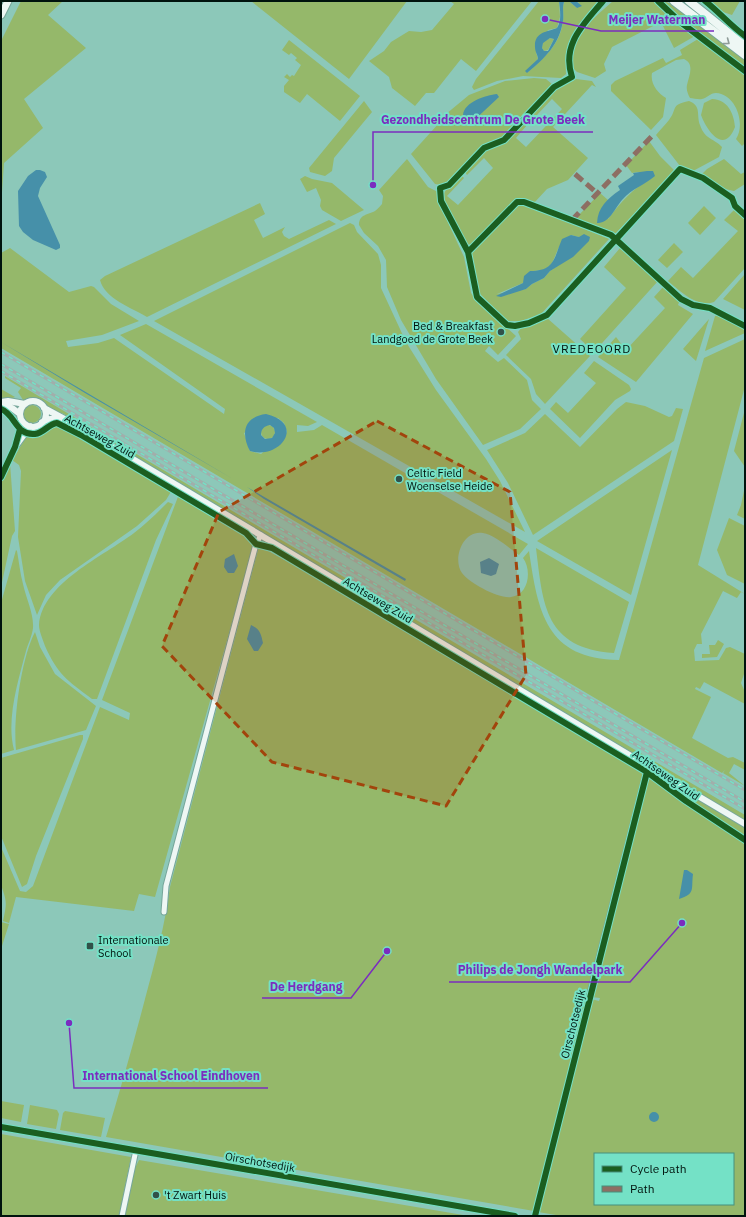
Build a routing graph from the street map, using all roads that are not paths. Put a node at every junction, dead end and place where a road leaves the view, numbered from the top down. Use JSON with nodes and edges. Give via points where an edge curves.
{"nodes":[{"id":1,"x":8,"y":1,"type":"edge"},
{"id":2,"x":603,"y":1,"type":"edge"},
{"id":3,"x":674,"y":1,"type":"edge"},
{"id":4,"x":690,"y":1,"type":"edge"},
{"id":5,"x":1,"y":15,"type":"edge"},
{"id":6,"x":744,"y":44,"type":"edge"},
{"id":7,"x":745,"y":55,"type":"edge"},
{"id":8,"x":572,"y":77,"type":"dead end"},
{"id":9,"x":1,"y":403,"type":"edge"},
{"id":10,"x":25,"y":404,"type":"junction"},
{"id":11,"x":44,"y":408,"type":"junction"},
{"id":12,"x":21,"y":417,"type":"junction"},
{"id":13,"x":67,"y":420,"type":"junction"},
{"id":14,"x":42,"y":422,"type":"junction"},
{"id":15,"x":31,"y":426,"type":"junction"},
{"id":16,"x":15,"y":447,"type":"junction"},
{"id":17,"x":1,"y":477,"type":"edge"},
{"id":18,"x":261,"y":535,"type":"junction"},
{"id":19,"x":648,"y":766,"type":"junction"},
{"id":20,"x":745,"y":824,"type":"edge"},
{"id":21,"x":164,"y":912,"type":"dead end"},
{"id":22,"x":589,"y":997,"type":"dead end"},
{"id":23,"x":1,"y":1127,"type":"edge"},
{"id":24,"x":136,"y":1150,"type":"junction"},
{"id":25,"x":122,"y":1216,"type":"edge"},
{"id":26,"x":515,"y":1216,"type":"edge"}],
"edges":[{"from":1,"to":5,"type":"main road"},
{"from":2,"to":8,"type":"street","via":[[578,32],[569,50]]},
{"from":3,"to":7,"type":"main road","one_way":true},
{"from":4,"to":6,"type":"main road"},
{"from":9,"to":10,"type":"street","via":[[8,401]]},
{"from":9,"to":12,"type":"street","via":[[12,408]]},
{"from":10,"to":11,"type":"street","via":[[35,401]]},
{"from":10,"to":12,"type":"street"},
{"from":11,"to":13,"type":"street","name":"Achtseweg Zuid"},
{"from":11,"to":14,"type":"street"},
{"from":12,"to":15,"type":"street"},
{"from":12,"to":16,"type":"street"},
{"from":13,"to":14,"type":"street","name":"Achtseweg Zuid","via":[[50,419]]},
{"from":13,"to":18,"type":"street","name":"Achtseweg Zuid"},
{"from":14,"to":15,"type":"street"},
{"from":15,"to":16,"type":"street"},
{"from":16,"to":17,"type":"street"},
{"from":18,"to":19,"type":"street","name":"Achtseweg Zuid"},
{"from":18,"to":21,"type":"street","via":[[256,544],[168,879]]},
{"from":19,"to":20,"type":"street","name":"Achtseweg Zuid"},
{"from":19,"to":22,"type":"street","name":"Oirschotsedijk"},
{"from":23,"to":24,"type":"street","name":"Oirschotsedijk"},
{"from":24,"to":25,"type":"street"},
{"from":24,"to":26,"type":"street","name":"Oirschotsedijk"}]}
